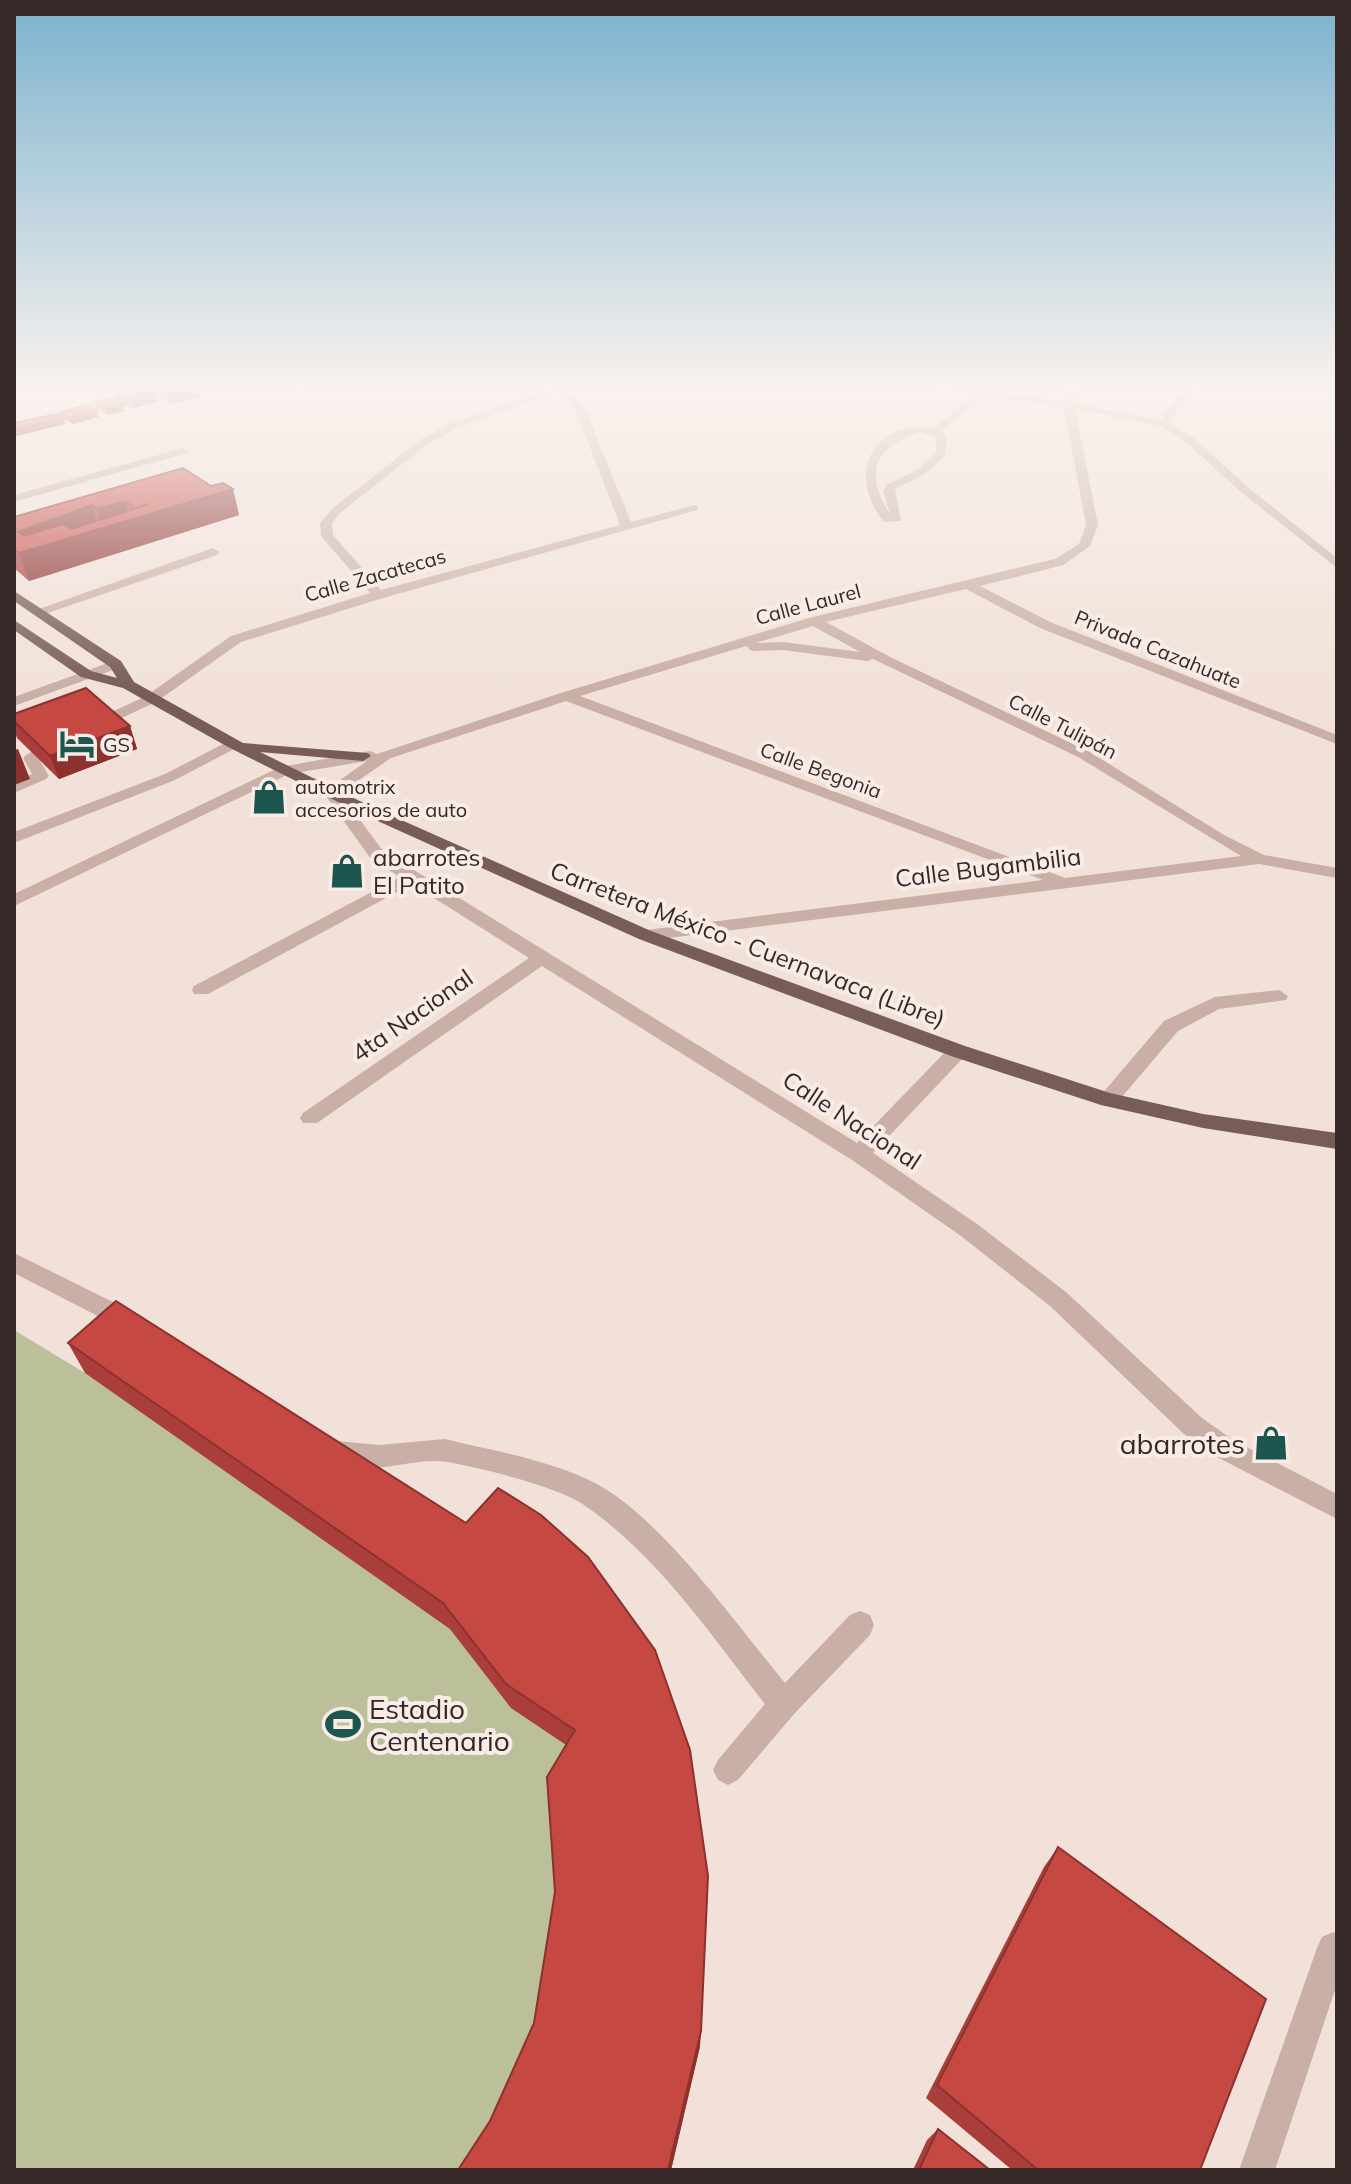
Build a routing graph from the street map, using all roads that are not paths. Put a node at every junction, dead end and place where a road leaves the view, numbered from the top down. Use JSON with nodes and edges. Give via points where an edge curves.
{"nodes":[{"id":1,"x":49,"y":489,"type":"edge"},
{"id":2,"x":364,"y":489,"type":"edge"},
{"id":3,"x":612,"y":489,"type":"edge"},
{"id":4,"x":874,"y":489,"type":"edge"},
{"id":5,"x":891,"y":489,"type":"edge"},
{"id":6,"x":1085,"y":489,"type":"edge"},
{"id":7,"x":1244,"y":489,"type":"edge"},
{"id":8,"x":14,"y":499,"type":"edge"},
{"id":9,"x":694,"y":508,"type":"dead end"},
{"id":10,"x":627,"y":526,"type":"junction"},
{"id":11,"x":1308,"y":539,"type":"junction"},
{"id":12,"x":1337,"y":549,"type":"edge"},
{"id":13,"x":213,"y":552,"type":"dead end"},
{"id":14,"x":1337,"y":564,"type":"edge"},
{"id":15,"x":968,"y":585,"type":"junction"},
{"id":16,"x":14,"y":595,"type":"edge"},
{"id":17,"x":378,"y":595,"type":"junction"},
{"id":18,"x":14,"y":611,"type":"edge"},
{"id":19,"x":37,"y":612,"type":"junction"},
{"id":20,"x":814,"y":621,"type":"junction"},
{"id":21,"x":14,"y":624,"type":"edge"},
{"id":22,"x":724,"y":648,"type":"junction"},
{"id":23,"x":887,"y":661,"type":"junction"},
{"id":24,"x":101,"y":669,"type":"junction"},
{"id":25,"x":128,"y":685,"type":"junction"},
{"id":26,"x":566,"y":696,"type":"junction"},
{"id":27,"x":151,"y":699,"type":"junction"},
{"id":28,"x":14,"y":702,"type":"edge"},
{"id":29,"x":1337,"y":740,"type":"edge"},
{"id":30,"x":233,"y":744,"type":"junction"},
{"id":31,"x":386,"y":755,"type":"junction"},
{"id":32,"x":363,"y":756,"type":"junction"},
{"id":33,"x":285,"y":770,"type":"junction"},
{"id":34,"x":14,"y":788,"type":"edge"},
{"id":35,"x":331,"y":792,"type":"junction"},
{"id":36,"x":14,"y":838,"type":"edge"},
{"id":37,"x":1259,"y":859,"type":"junction"},
{"id":38,"x":1337,"y":873,"type":"edge"},
{"id":39,"x":414,"y":876,"type":"junction"},
{"id":40,"x":1062,"y":881,"type":"junction"},
{"id":41,"x":14,"y":901,"type":"edge"},
{"id":42,"x":645,"y":935,"type":"junction"},
{"id":43,"x":544,"y":956,"type":"junction"},
{"id":44,"x":201,"y":990,"type":"dead end"},
{"id":45,"x":1279,"y":996,"type":"dead end"},
{"id":46,"x":958,"y":1051,"type":"junction"},
{"id":47,"x":1108,"y":1100,"type":"junction"},
{"id":48,"x":310,"y":1118,"type":"dead end"},
{"id":49,"x":1337,"y":1141,"type":"edge"},
{"id":50,"x":859,"y":1154,"type":"junction"},
{"id":51,"x":14,"y":1262,"type":"edge"},
{"id":52,"x":150,"y":1333,"type":"edge"},
{"id":53,"x":318,"y":1438,"type":"edge"},
{"id":54,"x":342,"y":1455,"type":"junction"},
{"id":55,"x":382,"y":1481,"type":"edge"},
{"id":56,"x":1337,"y":1507,"type":"edge"},
{"id":57,"x":860,"y":1625,"type":"dead end"},
{"id":58,"x":784,"y":1704,"type":"junction"},
{"id":59,"x":728,"y":1770,"type":"dead end"},
{"id":60,"x":1333,"y":1948,"type":"dead end"},
{"id":61,"x":1257,"y":2170,"type":"edge"}],
"edges":[{"from":1,"to":8,"type":"street"},
{"from":2,"to":17,"type":"street","via":[[326,523],[327,536]]},
{"from":3,"to":10,"type":"street"},
{"from":4,"to":5,"type":"street","via":[[888,519],[897,518]]},
{"from":6,"to":15,"type":"street","name":"Calle Laurel","via":[[1092,525],[1084,546],[1059,562]]},
{"from":7,"to":11,"type":"street"},
{"from":9,"to":10,"type":"street","name":"Calle Zacatecas"},
{"from":10,"to":17,"type":"street","name":"Calle Zacatecas"},
{"from":11,"to":12,"type":"street"},
{"from":11,"to":14,"type":"street"},
{"from":13,"to":19,"type":"street"},
{"from":15,"to":20,"type":"street","name":"Calle Laurel"},
{"from":15,"to":29,"type":"street","name":"Privada Cazahuate","via":[[1045,625]]},
{"from":16,"to":19,"type":"main road","name":"Carretera México - Cuernavaca (Libre)"},
{"from":17,"to":27,"type":"street","name":"Calle Zacatecas","via":[[236,639]]},
{"from":18,"to":24,"type":"main road"},
{"from":19,"to":24,"type":"main road","name":"Carretera México - Cuernavaca (Libre)"},
{"from":20,"to":22,"type":"street","name":"Calle Laurel"},
{"from":20,"to":23,"type":"street","name":"Calle Tulipán"},
{"from":21,"to":24,"type":"main road","name":"Carretera México - Cuernavaca (Libre)"},
{"from":22,"to":23,"type":"street","name":"Calle Tulipán","via":[[783,646]]},
{"from":22,"to":26,"type":"street","name":"Calle Laurel"},
{"from":23,"to":37,"type":"street","name":"Calle Tulipán","via":[[1083,754]]},
{"from":24,"to":25,"type":"main road","name":"Carretera México - Cuernavaca (Libre)"},
{"from":24,"to":25,"type":"main road","name":"Carretera México - Cuernavaca (Libre)"},
{"from":24,"to":28,"type":"street"},
{"from":25,"to":27,"type":"main road","name":"Carretera México - Cuernavaca (Libre)"},
{"from":26,"to":31,"type":"street","name":"Calle Laurel"},
{"from":26,"to":40,"type":"street","name":"Calle Begonia"},
{"from":27,"to":30,"type":"main road","name":"Carretera México - Cuernavaca (Libre)"},
{"from":27,"to":34,"type":"street","name":"Calle Zacatecas","via":[[35,754],[32,762],[41,776]]},
{"from":30,"to":32,"type":"main road"},
{"from":30,"to":33,"type":"main road","name":"Carretera México - Cuernavaca (Libre)"},
{"from":30,"to":36,"type":"street","via":[[170,777]]},
{"from":31,"to":32,"type":"street","name":"Calle Laurel"},
{"from":31,"to":35,"type":"street","name":"Calle Laurel"},
{"from":32,"to":33,"type":"street","name":"Calle Laurel"},
{"from":33,"to":35,"type":"main road","name":"Carretera México - Cuernavaca (Libre)"},
{"from":33,"to":41,"type":"street","name":"Calle Laurel"},
{"from":35,"to":39,"type":"street","name":"Calle Nacional","via":[[377,855]]},
{"from":35,"to":42,"type":"main road","name":"Carretera México - Cuernavaca (Libre)"},
{"from":37,"to":38,"type":"street","name":"Calle Bugambilia"},
{"from":37,"to":40,"type":"street","name":"Calle Bugambilia"},
{"from":39,"to":43,"type":"street","name":"Calle Nacional"},
{"from":39,"to":44,"type":"street"},
{"from":40,"to":42,"type":"street","name":"Calle Bugambilia"},
{"from":42,"to":46,"type":"main road","name":"Carretera México - Cuernavaca (Libre)"},
{"from":43,"to":48,"type":"street","name":"4ta Nacional"},
{"from":43,"to":50,"type":"street","name":"Calle Nacional"},
{"from":45,"to":47,"type":"street","via":[[1215,1003],[1171,1026]]},
{"from":46,"to":47,"type":"main road","name":"Carretera México - Cuernavaca (Libre)"},
{"from":46,"to":50,"type":"street"},
{"from":47,"to":49,"type":"main road","name":"Carretera México - Cuernavaca (Libre)"},
{"from":50,"to":56,"type":"street","name":"Calle Nacional","via":[[1058,1299],[1193,1426]]},
{"from":51,"to":52,"type":"street"},
{"from":53,"to":54,"type":"street"},
{"from":54,"to":55,"type":"street"},
{"from":54,"to":58,"type":"street","via":[[445,1450],[529,1471],[588,1493],[677,1573]]},
{"from":57,"to":58,"type":"street"},
{"from":58,"to":59,"type":"street"},
{"from":60,"to":61,"type":"street"}]}
